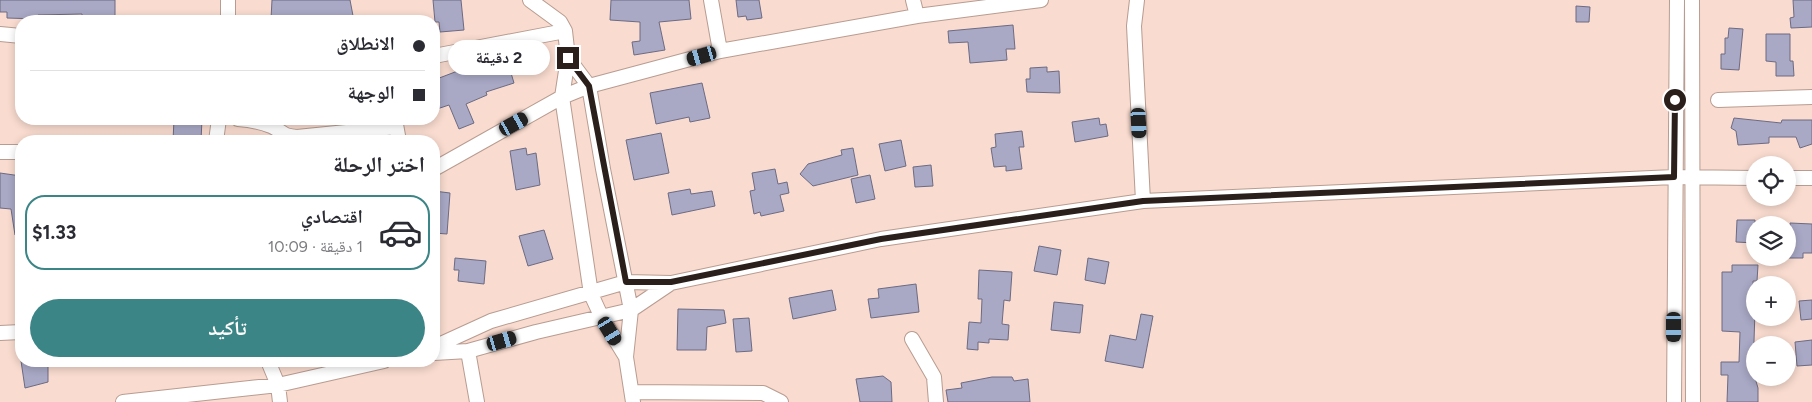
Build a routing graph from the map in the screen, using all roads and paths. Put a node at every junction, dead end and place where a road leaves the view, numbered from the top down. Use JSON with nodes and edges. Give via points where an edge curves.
{"nodes":[{"id":1,"x":228,"y":0,"type":"edge"},
{"id":2,"x":530,"y":0,"type":"edge"},
{"id":3,"x":711,"y":0,"type":"edge"},
{"id":4,"x":913,"y":0,"type":"edge"},
{"id":5,"x":1041,"y":0,"type":"edge"},
{"id":6,"x":1137,"y":0,"type":"edge"},
{"id":7,"x":1677,"y":0,"type":"edge"},
{"id":8,"x":1692,"y":0,"type":"edge"},
{"id":9,"x":228,"y":15,"type":"edge"},
{"id":10,"x":917,"y":16,"type":"junction"},
{"id":11,"x":565,"y":31,"type":"junction"},
{"id":12,"x":0,"y":34,"type":"edge"},
{"id":13,"x":15,"y":35,"type":"edge"},
{"id":14,"x":720,"y":50,"type":"junction"},
{"id":15,"x":440,"y":55,"type":"edge"},
{"id":16,"x":568,"y":58,"type":"junction"},
{"id":17,"x":589,"y":86,"type":"junction"},
{"id":18,"x":562,"y":97,"type":"junction"},
{"id":19,"x":1812,"y":97,"type":"edge"},
{"id":20,"x":1718,"y":100,"type":"dead end"},
{"id":21,"x":268,"y":125,"type":"edge"},
{"id":22,"x":382,"y":125,"type":"edge"},
{"id":23,"x":283,"y":135,"type":"edge"},
{"id":24,"x":311,"y":135,"type":"edge"},
{"id":25,"x":0,"y":152,"type":"edge"},
{"id":26,"x":15,"y":152,"type":"edge"},
{"id":27,"x":440,"y":165,"type":"edge"},
{"id":28,"x":1674,"y":177,"type":"junction"},
{"id":29,"x":1692,"y":177,"type":"junction"},
{"id":30,"x":1746,"y":178,"type":"edge"},
{"id":31,"x":1796,"y":178,"type":"edge"},
{"id":32,"x":1812,"y":178,"type":"edge"},
{"id":33,"x":1143,"y":201,"type":"junction"},
{"id":34,"x":626,"y":282,"type":"junction"},
{"id":35,"x":671,"y":282,"type":"junction"},
{"id":36,"x":591,"y":294,"type":"junction"},
{"id":37,"x":631,"y":310,"type":"junction"},
{"id":38,"x":602,"y":318,"type":"junction"},
{"id":39,"x":15,"y":332,"type":"edge"},
{"id":40,"x":0,"y":333,"type":"edge"},
{"id":41,"x":912,"y":339,"type":"dead end"},
{"id":42,"x":440,"y":344,"type":"edge"},
{"id":43,"x":468,"y":351,"type":"junction"},
{"id":44,"x":440,"y":353,"type":"edge"},
{"id":45,"x":626,"y":357,"type":"junction"},
{"id":46,"x":270,"y":367,"type":"edge"},
{"id":47,"x":358,"y":367,"type":"edge"},
{"id":48,"x":278,"y":385,"type":"junction"},
{"id":49,"x":632,"y":397,"type":"edge"},
{"id":50,"x":123,"y":402,"type":"edge"},
{"id":51,"x":280,"y":402,"type":"edge"},
{"id":52,"x":478,"y":402,"type":"edge"},
{"id":53,"x":781,"y":402,"type":"edge"},
{"id":54,"x":936,"y":402,"type":"edge"},
{"id":55,"x":1674,"y":402,"type":"edge"},
{"id":56,"x":1693,"y":402,"type":"edge"}],
"edges":[{"from":1,"to":9,"type":"street"},
{"from":2,"to":11,"type":"street","via":[[560,22]]},
{"from":3,"to":14,"type":"street"},
{"from":4,"to":10,"type":"street"},
{"from":5,"to":10,"type":"street"},
{"from":6,"to":33,"type":"street","via":[[1134,26]]},
{"from":7,"to":28,"type":"street"},
{"from":8,"to":29,"type":"street"},
{"from":10,"to":14,"type":"street"},
{"from":11,"to":15,"type":"street"},
{"from":11,"to":16,"type":"street"},
{"from":12,"to":13,"type":"street"},
{"from":14,"to":17,"type":"street"},
{"from":16,"to":17,"type":"street"},
{"from":16,"to":18,"type":"street"},
{"from":17,"to":18,"type":"street"},
{"from":17,"to":34,"type":"street"},
{"from":18,"to":27,"type":"street"},
{"from":18,"to":36,"type":"street"},
{"from":19,"to":20,"type":"street"},
{"from":21,"to":23,"type":"street"},
{"from":22,"to":24,"type":"street"},
{"from":25,"to":26,"type":"street"},
{"from":28,"to":29,"type":"street"},
{"from":28,"to":33,"type":"street"},
{"from":28,"to":55,"type":"street"},
{"from":29,"to":30,"type":"street"},
{"from":29,"to":56,"type":"street"},
{"from":31,"to":32,"type":"street"},
{"from":33,"to":35,"type":"street","via":[[881,239]]},
{"from":34,"to":35,"type":"street"},
{"from":34,"to":36,"type":"street"},
{"from":34,"to":37,"type":"street"},
{"from":35,"to":37,"type":"street"},
{"from":36,"to":38,"type":"street"},
{"from":36,"to":42,"type":"street","via":[[491,322]]},
{"from":37,"to":38,"type":"street"},
{"from":37,"to":45,"type":"street"},
{"from":38,"to":43,"type":"street"},
{"from":38,"to":45,"type":"street"},
{"from":39,"to":40,"type":"street"},
{"from":41,"to":54,"type":"street","via":[[934,377]]},
{"from":43,"to":44,"type":"street"},
{"from":43,"to":52,"type":"street"},
{"from":45,"to":49,"type":"street"},
{"from":46,"to":48,"type":"street"},
{"from":47,"to":48,"type":"street"},
{"from":48,"to":50,"type":"street"},
{"from":48,"to":51,"type":"street"},
{"from":49,"to":53,"type":"street","via":[[763,393]]}]}
